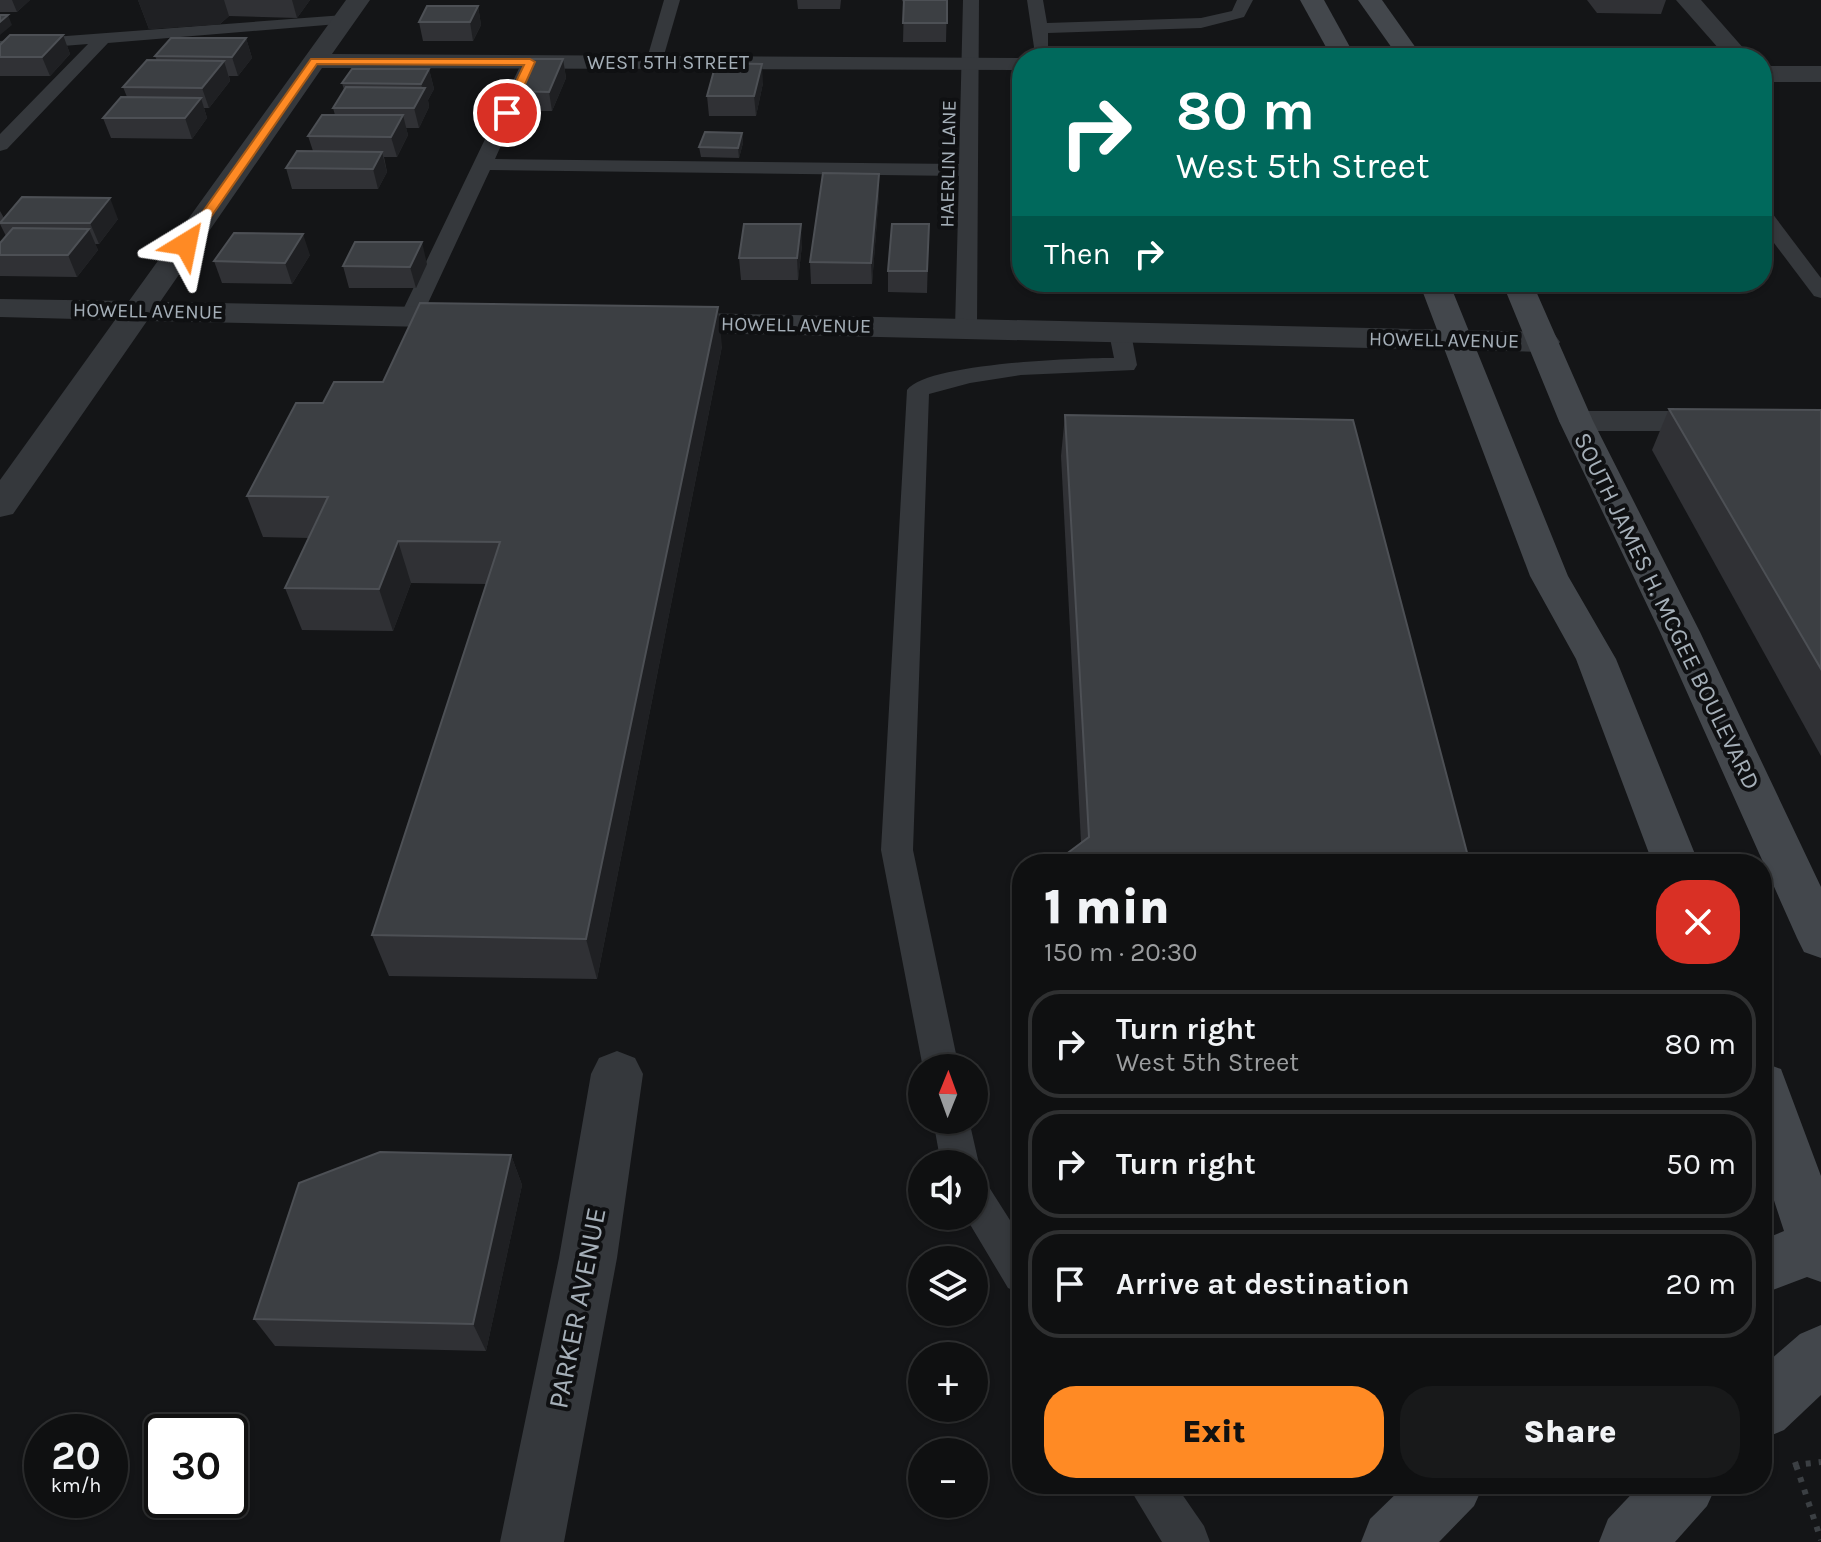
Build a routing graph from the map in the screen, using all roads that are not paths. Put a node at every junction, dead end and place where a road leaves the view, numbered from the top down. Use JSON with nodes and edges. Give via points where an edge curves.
{"nodes":[{"id":1,"x":672,"y":0,"type":"edge"},
{"id":2,"x":971,"y":0,"type":"edge"},
{"id":3,"x":1035,"y":0,"type":"edge"},
{"id":4,"x":1245,"y":0,"type":"edge"},
{"id":5,"x":1312,"y":0,"type":"edge"},
{"id":6,"x":1370,"y":0,"type":"edge"},
{"id":7,"x":1688,"y":0,"type":"edge"},
{"id":8,"x":351,"y":10,"type":"edge"},
{"id":9,"x":1039,"y":28,"type":"junction"},
{"id":10,"x":103,"y":38,"type":"junction"},
{"id":11,"x":0,"y":46,"type":"edge"},
{"id":12,"x":1040,"y":48,"type":"edge"},
{"id":13,"x":1338,"y":48,"type":"edge"},
{"id":14,"x":1404,"y":48,"type":"edge"},
{"id":15,"x":1731,"y":48,"type":"edge"},
{"id":16,"x":314,"y":61,"type":"junction"},
{"id":17,"x":530,"y":62,"type":"junction"},
{"id":18,"x":654,"y":62,"type":"junction"},
{"id":19,"x":972,"y":63,"type":"junction"},
{"id":20,"x":1012,"y":63,"type":"edge"},
{"id":21,"x":1772,"y":74,"type":"edge"},
{"id":22,"x":1821,"y":74,"type":"edge"},
{"id":23,"x":0,"y":145,"type":"edge"},
{"id":24,"x":483,"y":164,"type":"junction"},
{"id":25,"x":970,"y":170,"type":"junction"},
{"id":26,"x":1772,"y":226,"type":"edge"},
{"id":27,"x":1438,"y":292,"type":"edge"},
{"id":28,"x":1522,"y":292,"type":"edge"},
{"id":29,"x":1821,"y":292,"type":"edge"},
{"id":30,"x":0,"y":308,"type":"edge"},
{"id":31,"x":139,"y":311,"type":"junction"},
{"id":32,"x":411,"y":316,"type":"junction"},
{"id":33,"x":504,"y":318,"type":"edge"},
{"id":34,"x":628,"y":321,"type":"edge"},
{"id":35,"x":966,"y":328,"type":"junction"},
{"id":36,"x":1120,"y":333,"type":"junction"},
{"id":37,"x":1457,"y":341,"type":"junction"},
{"id":38,"x":1544,"y":342,"type":"junction"},
{"id":39,"x":1576,"y":421,"type":"junction"},
{"id":40,"x":1821,"y":421,"type":"edge"},
{"id":41,"x":0,"y":506,"type":"edge"},
{"id":42,"x":1672,"y":854,"type":"edge"},
{"id":43,"x":1821,"y":938,"type":"edge"},
{"id":44,"x":938,"y":1054,"type":"edge"},
{"id":45,"x":617,"y":1074,"type":"dead end"},
{"id":46,"x":1772,"y":1113,"type":"edge"},
{"id":47,"x":988,"y":1219,"type":"edge"},
{"id":48,"x":1820,"y":1248,"type":"edge"},
{"id":49,"x":1012,"y":1259,"type":"edge"},
{"id":50,"x":1772,"y":1264,"type":"edge"},
{"id":51,"x":1821,"y":1355,"type":"edge"},
{"id":52,"x":1772,"y":1399,"type":"edge"},
{"id":53,"x":1156,"y":1494,"type":"edge"},
{"id":54,"x":1442,"y":1494,"type":"edge"},
{"id":55,"x":1676,"y":1494,"type":"edge"},
{"id":56,"x":532,"y":1542,"type":"edge"},
{"id":57,"x":1188,"y":1542,"type":"edge"},
{"id":58,"x":1393,"y":1542,"type":"edge"},
{"id":59,"x":1631,"y":1542,"type":"edge"}],
"edges":[{"from":1,"to":18,"type":"lane"},
{"from":2,"to":19,"type":"lane","name":"HAERLIN LANE"},
{"from":3,"to":9,"type":"lane"},
{"from":4,"to":9,"type":"lane","via":[[1238,14],[1201,23]]},
{"from":5,"to":13,"type":"main road"},
{"from":6,"to":14,"type":"main road"},
{"from":7,"to":15,"type":"street"},
{"from":8,"to":10,"type":"lane"},
{"from":8,"to":16,"type":"street"},
{"from":9,"to":12,"type":"lane"},
{"from":10,"to":11,"type":"lane"},
{"from":10,"to":23,"type":"lane"},
{"from":16,"to":17,"type":"street","name":"WEST 5TH STREET"},
{"from":16,"to":31,"type":"street"},
{"from":17,"to":18,"type":"street","name":"WEST 5TH STREET"},
{"from":17,"to":24,"type":"lane"},
{"from":18,"to":19,"type":"street","name":"WEST 5TH STREET"},
{"from":19,"to":20,"type":"street","name":"WEST 5TH STREET"},
{"from":19,"to":25,"type":"lane","name":"HAERLIN LANE"},
{"from":21,"to":22,"type":"street"},
{"from":24,"to":25,"type":"lane"},
{"from":24,"to":32,"type":"lane"},
{"from":25,"to":35,"type":"lane","name":"HAERLIN LANE"},
{"from":26,"to":29,"type":"lane"},
{"from":27,"to":37,"type":"main road"},
{"from":28,"to":38,"type":"main road","name":"SOUTH JAMES H. MCGEE BOULEVARD"},
{"from":30,"to":31,"type":"street","name":"HOWELL AVENUE"},
{"from":31,"to":32,"type":"street","name":"HOWELL AVENUE"},
{"from":31,"to":41,"type":"street"},
{"from":32,"to":33,"type":"street","name":"HOWELL AVENUE"},
{"from":34,"to":35,"type":"street","name":"HOWELL AVENUE"},
{"from":35,"to":36,"type":"street","name":"HOWELL AVENUE"},
{"from":36,"to":37,"type":"street","name":"HOWELL AVENUE"},
{"from":36,"to":44,"type":"lane","via":[[1126,365],[1045,365],[960,375],[918,390],[897,850]]},
{"from":37,"to":38,"type":"street","name":"HOWELL AVENUE"},
{"from":37,"to":42,"type":"main road","via":[[1549,576],[1596,659]]},
{"from":38,"to":39,"type":"main road","name":"SOUTH JAMES H. MCGEE BOULEVARD"},
{"from":39,"to":40,"type":"street"},
{"from":39,"to":43,"type":"main road","name":"SOUTH JAMES H. MCGEE BOULEVARD"},
{"from":45,"to":56,"type":"street","name":"PARKER AVENUE","via":[[588,1258]]},
{"from":46,"to":48,"type":"main road"},
{"from":47,"to":49,"type":"lane"},
{"from":48,"to":50,"type":"main road"},
{"from":51,"to":52,"type":"main road"},
{"from":53,"to":57,"type":"lane"},
{"from":54,"to":58,"type":"main road"},
{"from":55,"to":59,"type":"main road"}]}
